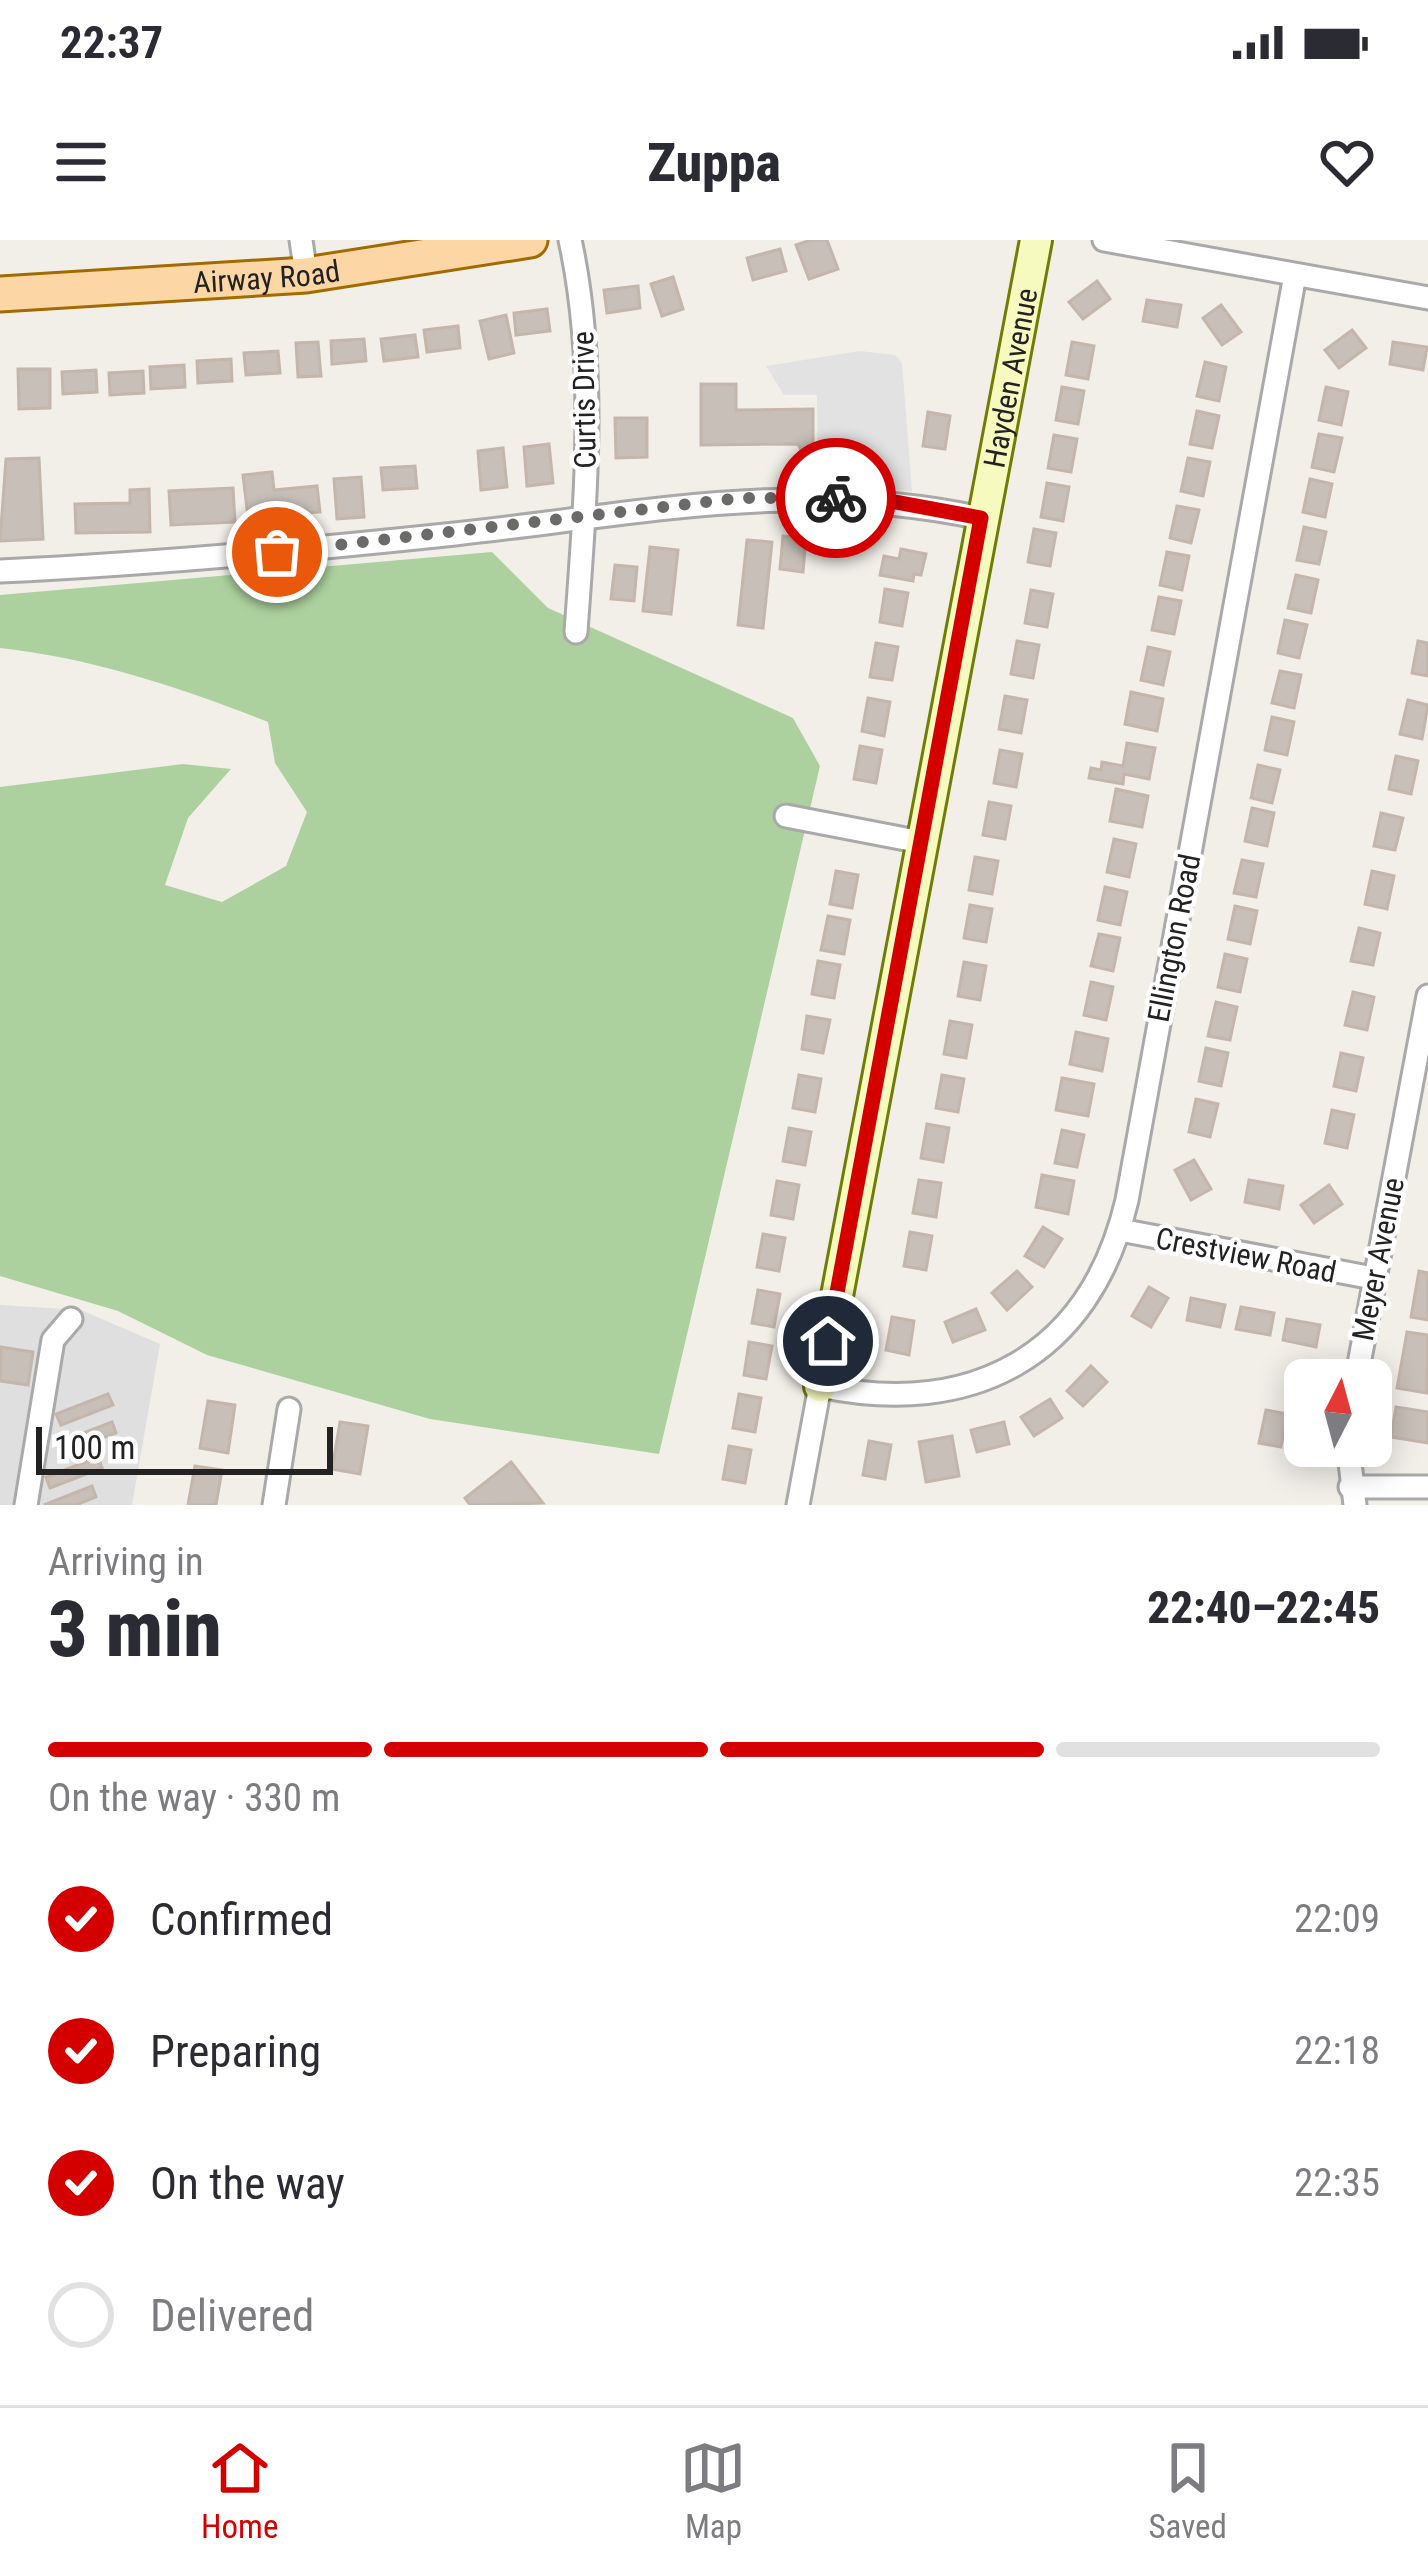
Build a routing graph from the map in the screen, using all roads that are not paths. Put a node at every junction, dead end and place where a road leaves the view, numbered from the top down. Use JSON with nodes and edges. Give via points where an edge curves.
{"nodes":[{"id":1,"x":301,"y":240,"type":"edge"},
{"id":2,"x":530,"y":240,"type":"edge"},
{"id":3,"x":570,"y":240,"type":"edge"},
{"id":4,"x":1036,"y":240,"type":"edge"},
{"id":5,"x":1104,"y":240,"type":"edge"},
{"id":6,"x":1295,"y":274,"type":"junction"},
{"id":7,"x":306,"y":275,"type":"junction"},
{"id":8,"x":0,"y":294,"type":"edge"},
{"id":9,"x":1428,"y":298,"type":"edge"},
{"id":10,"x":981,"y":518,"type":"junction"},
{"id":11,"x":584,"y":519,"type":"junction"},
{"id":12,"x":0,"y":571,"type":"edge"},
{"id":13,"x":576,"y":632,"type":"dead end"},
{"id":14,"x":786,"y":816,"type":"dead end"},
{"id":15,"x":921,"y":842,"type":"junction"},
{"id":16,"x":1428,"y":996,"type":"edge"},
{"id":17,"x":1420,"y":1086,"type":"edge"},
{"id":18,"x":1120,"y":1229,"type":"junction"},
{"id":19,"x":1373,"y":1278,"type":"junction"},
{"id":20,"x":71,"y":1319,"type":"dead end"},
{"id":21,"x":1359,"y":1359,"type":"edge"},
{"id":22,"x":820,"y":1385,"type":"junction"},
{"id":23,"x":290,"y":1409,"type":"dead end"},
{"id":24,"x":1428,"y":1486,"type":"edge"},
{"id":25,"x":1352,"y":1496,"type":"edge"},
{"id":26,"x":26,"y":1505,"type":"edge"},
{"id":27,"x":274,"y":1505,"type":"edge"},
{"id":28,"x":798,"y":1505,"type":"edge"}],
"edges":[{"from":1,"to":7,"type":"street"},
{"from":2,"to":7,"type":"main road","name":"Airway Road"},
{"from":3,"to":11,"type":"street","name":"Curtis Drive","via":[[582,318]]},
{"from":4,"to":10,"type":"street","name":"Hayden Avenue"},
{"from":5,"to":6,"type":"street"},
{"from":6,"to":9,"type":"street"},
{"from":6,"to":18,"type":"street","name":"Ellington Road"},
{"from":7,"to":8,"type":"main road","name":"Airway Road"},
{"from":10,"to":11,"type":"street","via":[[890,501],[780,497]]},
{"from":10,"to":15,"type":"street","name":"Hayden Avenue"},
{"from":11,"to":12,"type":"street"},
{"from":11,"to":13,"type":"street","name":"Curtis Drive"},
{"from":14,"to":15,"type":"street"},
{"from":15,"to":22,"type":"street","name":"Hayden Avenue"},
{"from":16,"to":17,"type":"street","name":"Meyer Avenue"},
{"from":17,"to":19,"type":"street","name":"Meyer Avenue"},
{"from":18,"to":19,"type":"street","name":"Crestview Road"},
{"from":18,"to":22,"type":"street","name":"Ellington Road","via":[[1077,1311],[1040,1349],[1000,1373],[911,1397]]},
{"from":19,"to":21,"type":"street","name":"Meyer Avenue"},
{"from":20,"to":26,"type":"street","via":[[53,1340]]},
{"from":22,"to":28,"type":"street","name":"Hayden Avenue"},
{"from":23,"to":27,"type":"street"},
{"from":24,"to":25,"type":"street"}]}
